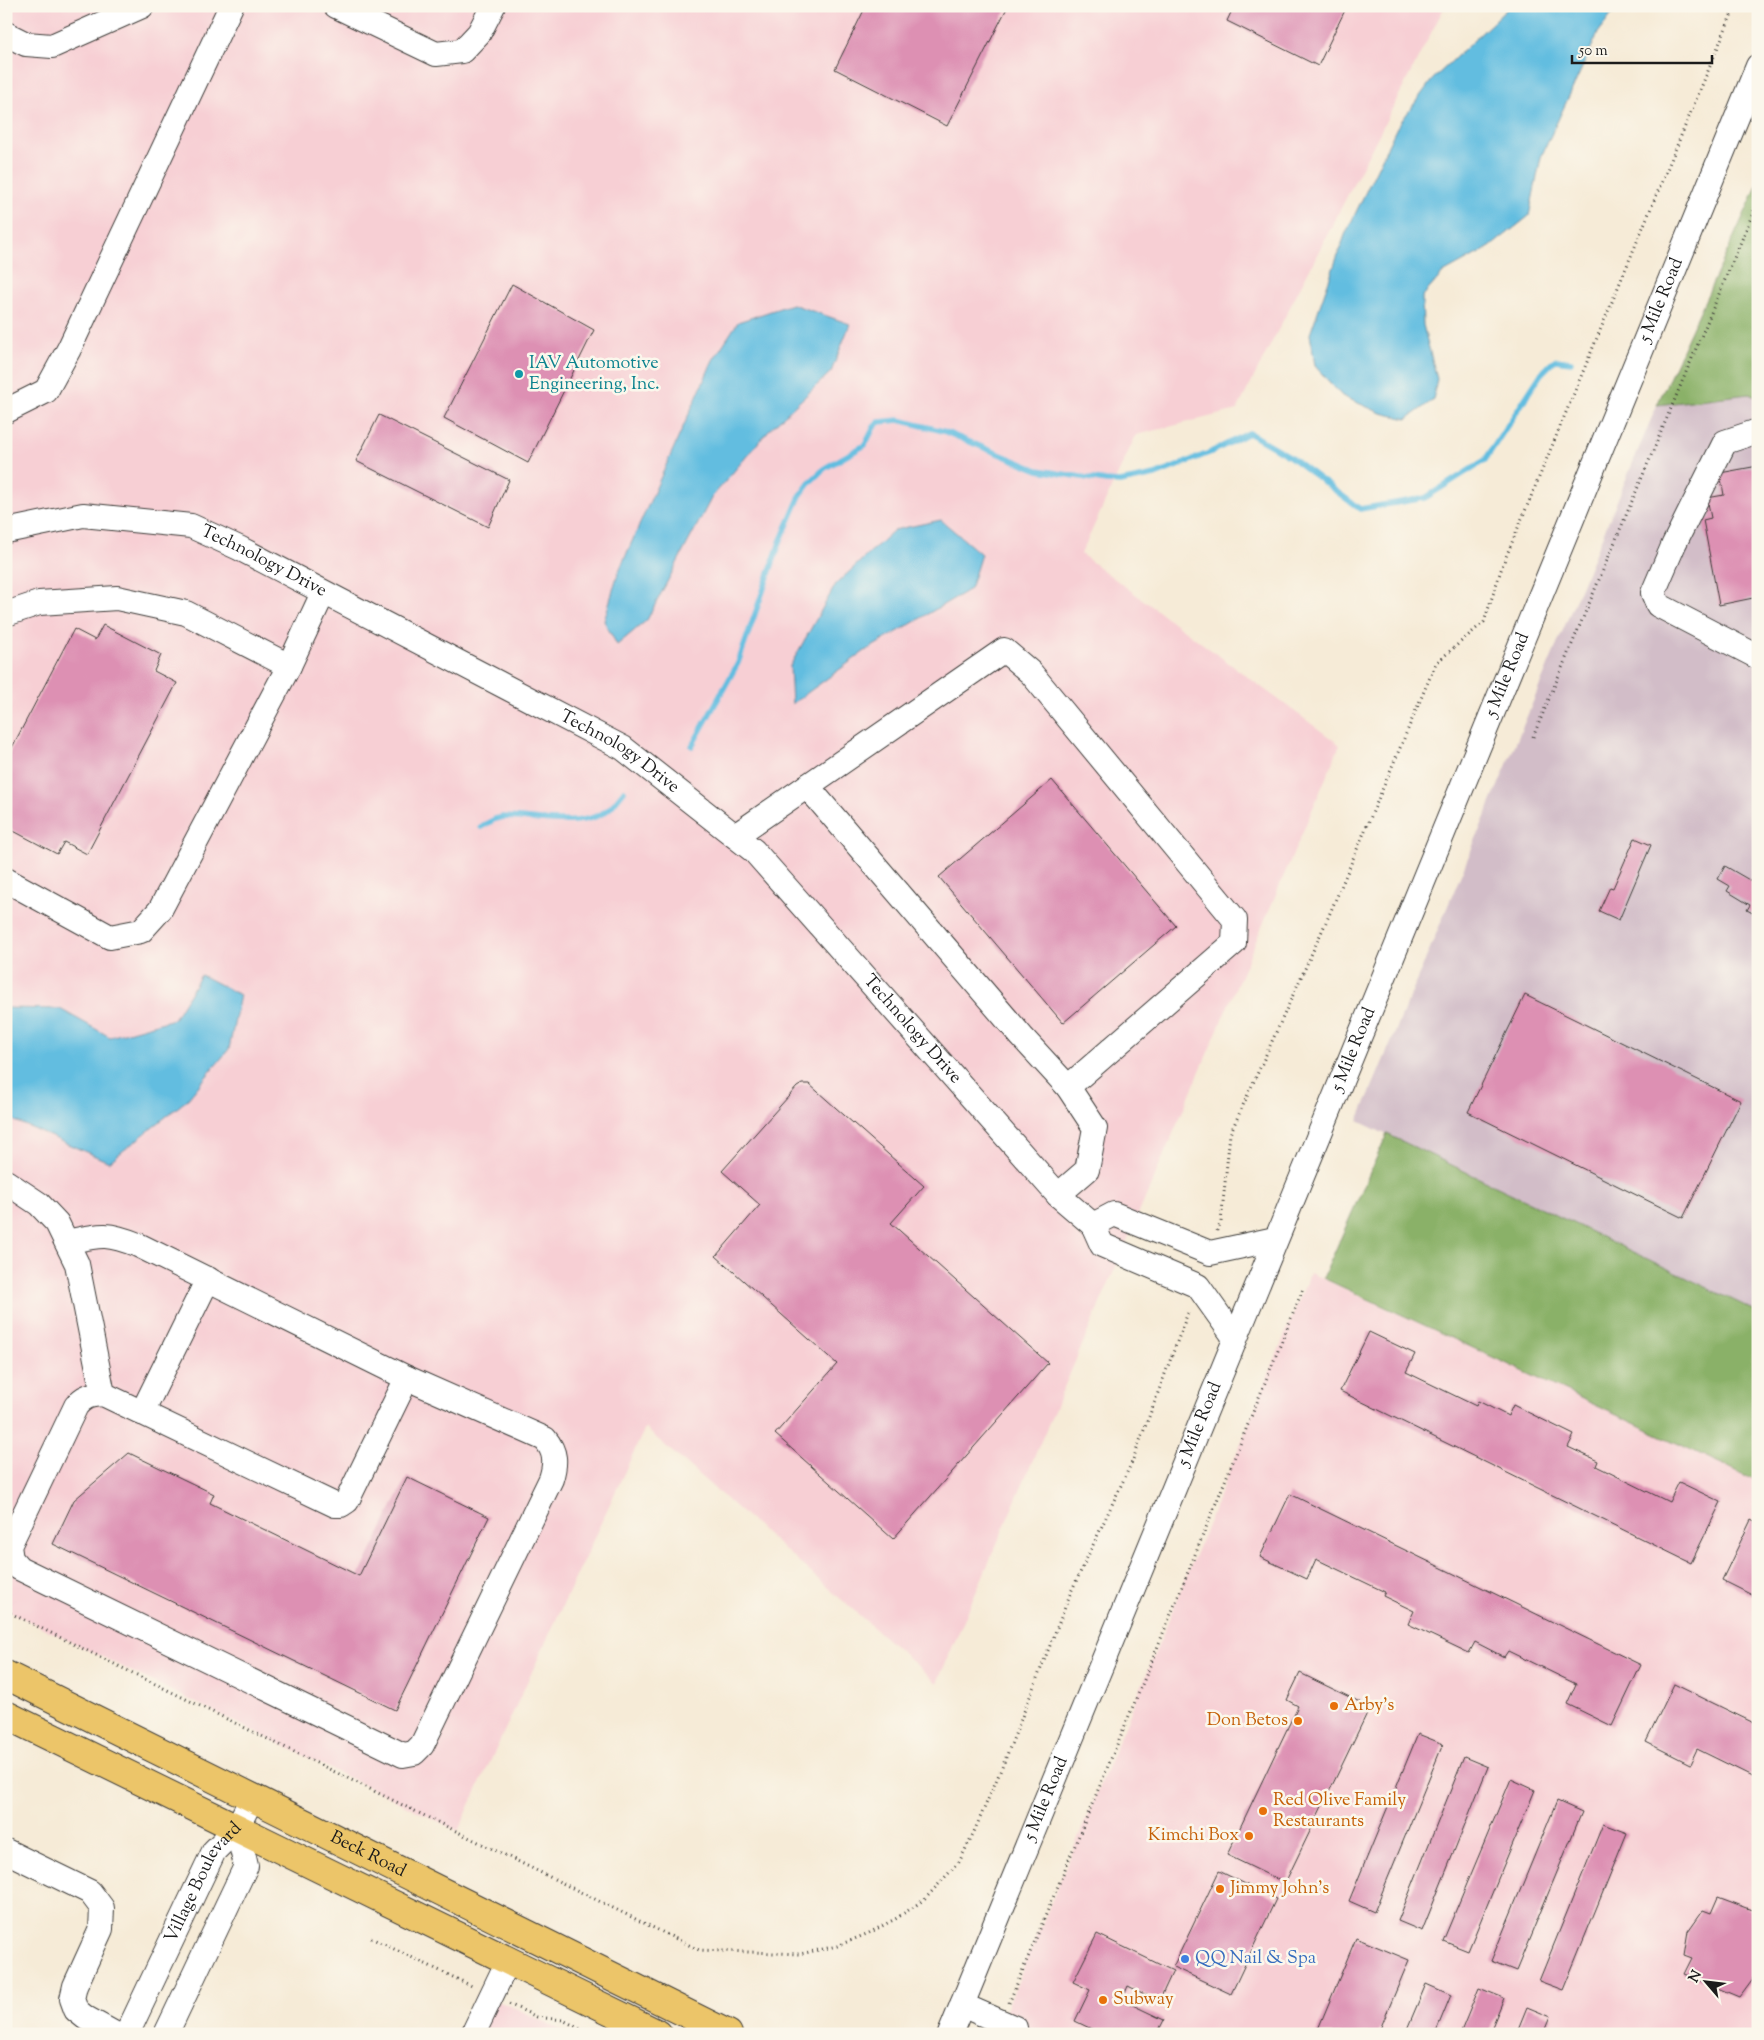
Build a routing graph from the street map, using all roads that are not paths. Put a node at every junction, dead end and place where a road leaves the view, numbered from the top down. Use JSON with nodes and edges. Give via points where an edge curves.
{"nodes":[{"id":1,"x":142,"y":6,"type":"edge"},
{"id":2,"x":231,"y":6,"type":"edge"},
{"id":3,"x":336,"y":6,"type":"edge"},
{"id":4,"x":493,"y":6,"type":"edge"},
{"id":5,"x":6,"y":34,"type":"edge"},
{"id":6,"x":1758,"y":66,"type":"edge"},
{"id":7,"x":6,"y":411,"type":"edge"},
{"id":8,"x":1758,"y":431,"type":"edge"},
{"id":9,"x":6,"y":531,"type":"edge"},
{"id":10,"x":324,"y":593,"type":"junction"},
{"id":11,"x":6,"y":614,"type":"edge"},
{"id":12,"x":1758,"y":657,"type":"edge"},
{"id":13,"x":289,"y":666,"type":"junction"},
{"id":14,"x":807,"y":786,"type":"junction"},
{"id":15,"x":735,"y":836,"type":"junction"},
{"id":16,"x":6,"y":880,"type":"edge"},
{"id":17,"x":1068,"y":1087,"type":"junction"},
{"id":18,"x":6,"y":1182,"type":"edge"},
{"id":19,"x":1058,"y":1195,"type":"junction"},
{"id":20,"x":1093,"y":1225,"type":"junction"},
{"id":21,"x":1275,"y":1239,"type":"junction"},
{"id":22,"x":67,"y":1242,"type":"junction"},
{"id":23,"x":208,"y":1280,"type":"junction"},
{"id":24,"x":1235,"y":1338,"type":"junction"},
{"id":25,"x":407,"y":1378,"type":"junction"},
{"id":26,"x":103,"y":1394,"type":"junction"},
{"id":27,"x":142,"y":1413,"type":"junction"},
{"id":28,"x":6,"y":1675,"type":"edge"},
{"id":29,"x":6,"y":1715,"type":"edge"},
{"id":30,"x":252,"y":1798,"type":"junction"},
{"id":31,"x":238,"y":1828,"type":"junction"},
{"id":32,"x":6,"y":1851,"type":"edge"},
{"id":33,"x":508,"y":1961,"type":"junction"},
{"id":34,"x":962,"y":2005,"type":"junction"},
{"id":35,"x":1015,"y":2029,"type":"edge"},
{"id":36,"x":115,"y":2034,"type":"edge"},
{"id":37,"x":127,"y":2034,"type":"edge"},
{"id":38,"x":166,"y":2034,"type":"edge"},
{"id":39,"x":473,"y":2034,"type":"edge"},
{"id":40,"x":658,"y":2034,"type":"edge"},
{"id":41,"x":728,"y":2034,"type":"edge"},
{"id":42,"x":950,"y":2034,"type":"edge"}],
"edges":[{"from":1,"to":5,"type":"street","via":[[52,46],[26,44]]},
{"from":2,"to":7,"type":"street","via":[[46,392]]},
{"from":3,"to":4,"type":"street","via":[[436,54],[462,51],[479,33]]},
{"from":6,"to":21,"type":"street","name":"5 Mile Road"},
{"from":8,"to":12,"type":"street","via":[[1725,442],[1653,593],[1658,605]]},
{"from":9,"to":10,"type":"street","name":"Technology Drive","via":[[82,515],[191,526]]},
{"from":10,"to":13,"type":"street"},
{"from":10,"to":15,"type":"street","name":"Technology Drive","via":[[623,748]]},
{"from":11,"to":13,"type":"street","via":[[39,603],[117,598],[186,613]]},
{"from":13,"to":16,"type":"street","via":[[160,910],[141,931],[110,937]]},
{"from":14,"to":15,"type":"street"},
{"from":14,"to":17,"type":"street"},
{"from":14,"to":17,"type":"street","via":[[1004,650],[1031,673],[1235,920],[1234,943]]},
{"from":15,"to":19,"type":"street","name":"Technology Drive","via":[[754,851]]},
{"from":17,"to":19,"type":"street","via":[[1094,1128],[1087,1170]]},
{"from":18,"to":22,"type":"street","via":[[39,1204],[57,1222]]},
{"from":19,"to":20,"type":"street","name":"Technology Drive"},
{"from":20,"to":21,"type":"street","via":[[1114,1214],[1210,1253]]},
{"from":20,"to":24,"type":"street","name":"Technology Drive","via":[[1102,1245],[1198,1286]]},
{"from":21,"to":24,"type":"street","name":"5 Mile Road"},
{"from":22,"to":23,"type":"street","via":[[102,1234],[118,1237]]},
{"from":22,"to":26,"type":"street","via":[[77,1264]]},
{"from":23,"to":25,"type":"street"},
{"from":23,"to":27,"type":"street"},
{"from":24,"to":34,"type":"street","name":"5 Mile Road"},
{"from":25,"to":26,"type":"street","via":[[545,1439],[552,1448],[556,1465],[422,1745],[414,1753],[403,1754],[19,1568],[11,1559],[9,1546],[72,1415],[83,1398]]},
{"from":25,"to":27,"type":"street","via":[[347,1501],[341,1505],[335,1505]]},
{"from":26,"to":27,"type":"street"},
{"from":28,"to":30,"type":"main road","name":"Beck Road"},
{"from":29,"to":31,"type":"main road","name":"Beck Road"},
{"from":30,"to":31,"type":"street"},
{"from":30,"to":41,"type":"main road","name":"Beck Road"},
{"from":31,"to":33,"type":"main road","name":"Beck Road"},
{"from":31,"to":37,"type":"street","name":"Village Boulevard","via":[[214,1851]]},
{"from":31,"to":38,"type":"street","name":"Village Boulevard","via":[[246,1866]]},
{"from":32,"to":36,"type":"street","via":[[90,1892],[102,1908],[101,1929],[72,1999],[76,2010]]},
{"from":33,"to":39,"type":"street"},
{"from":33,"to":40,"type":"main road","name":"Beck Road"},
{"from":34,"to":35,"type":"street"},
{"from":34,"to":42,"type":"street","name":"5 Mile Road"}]}
